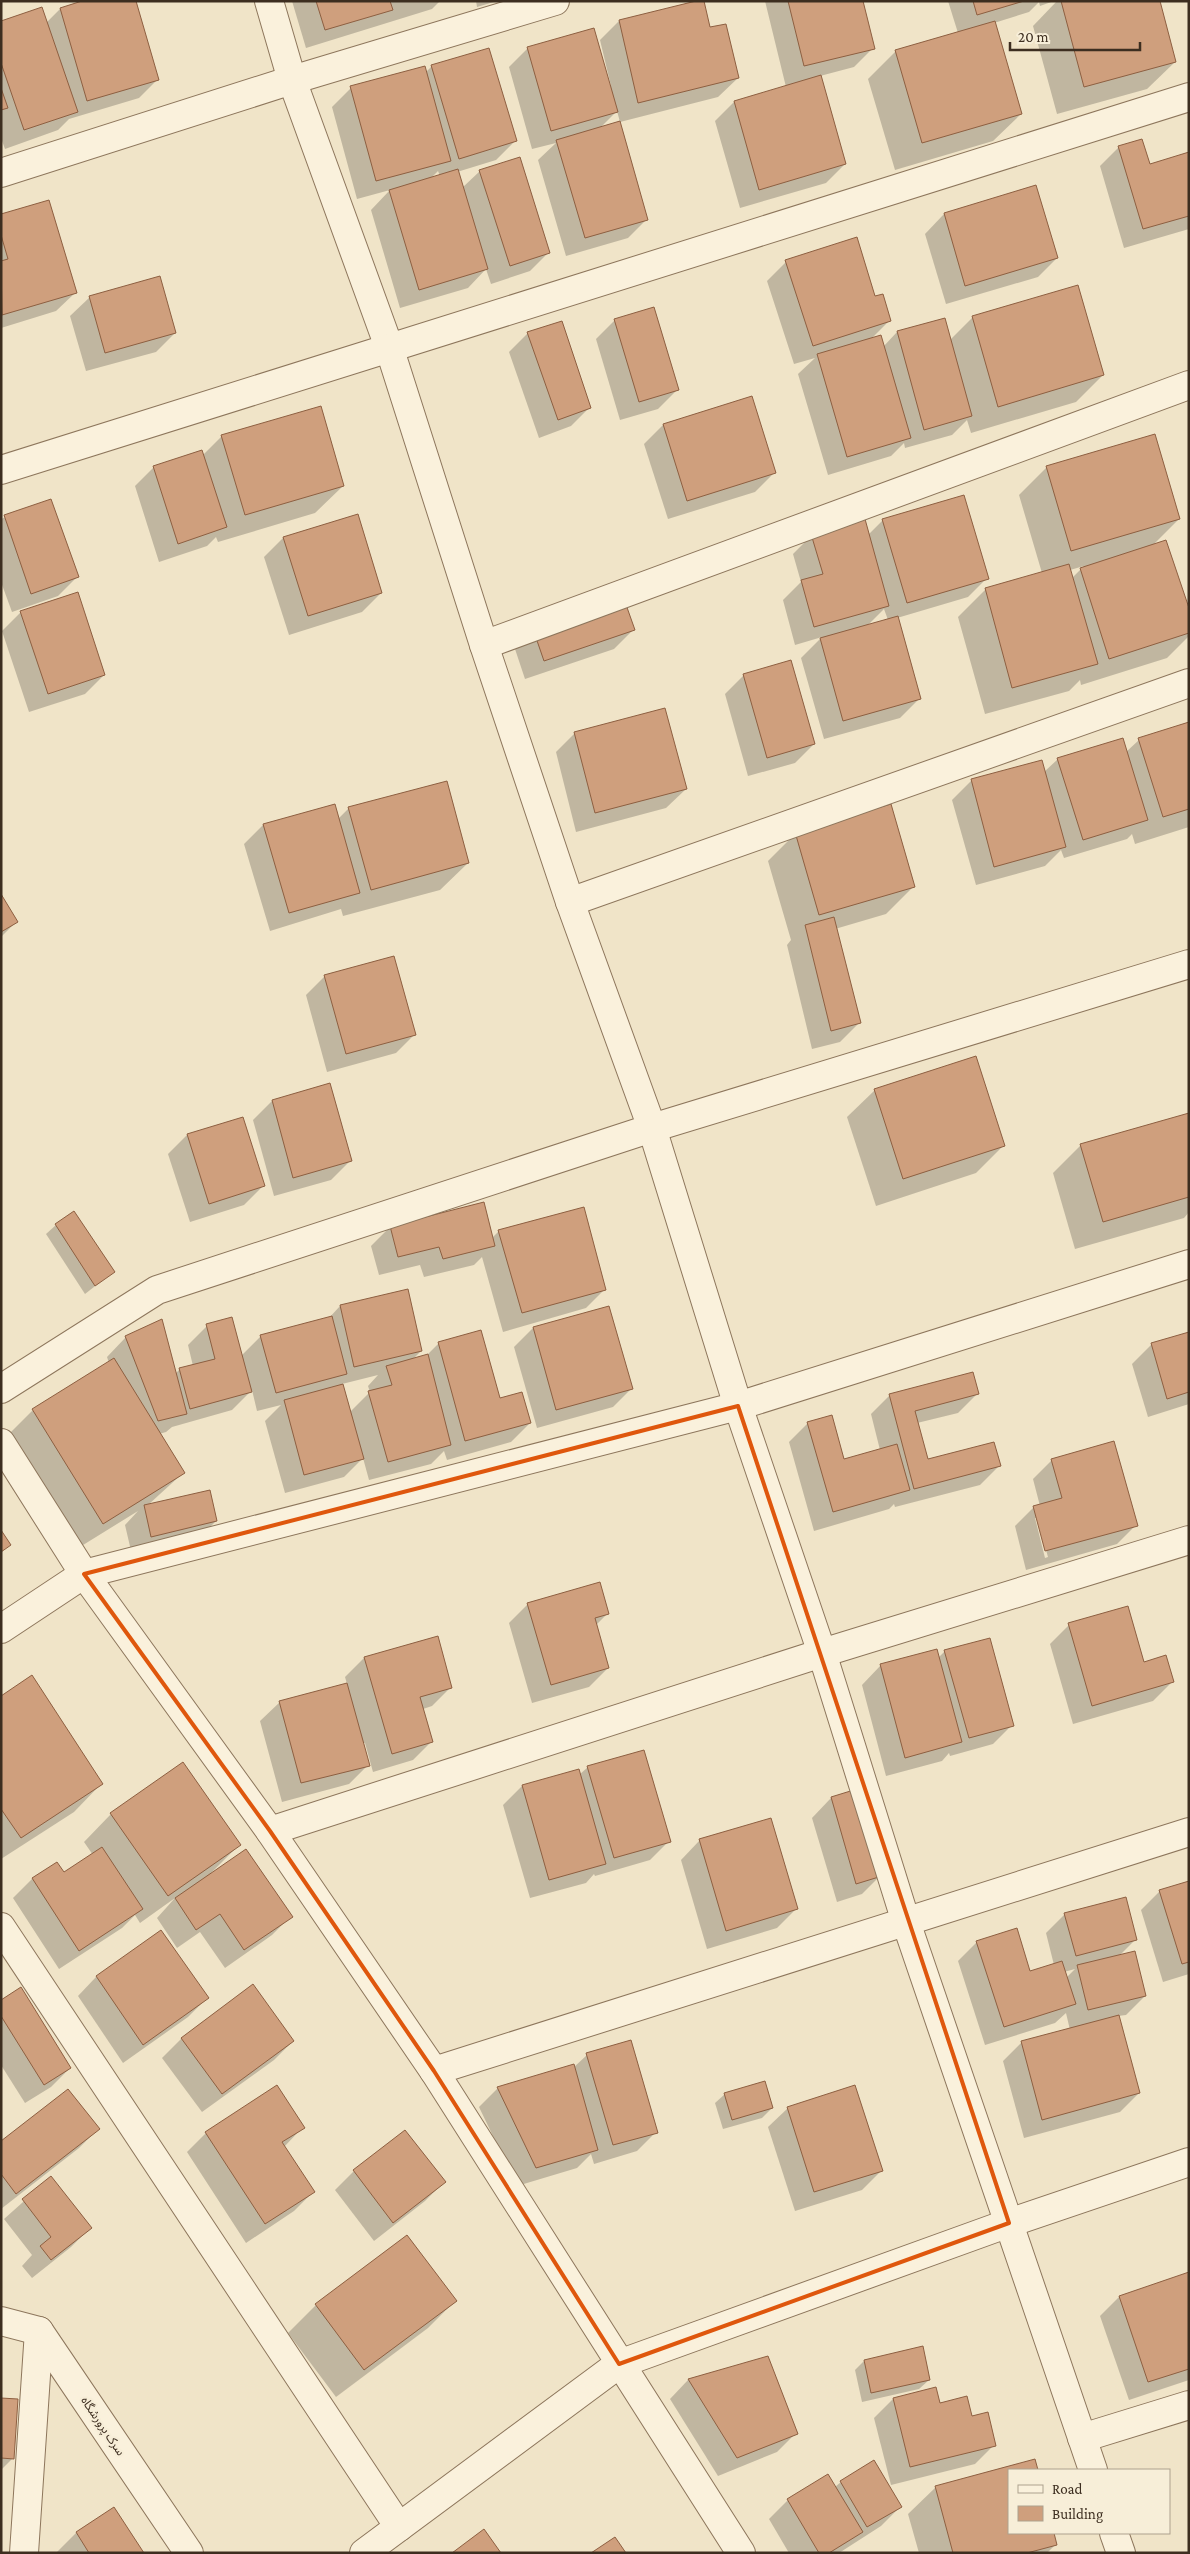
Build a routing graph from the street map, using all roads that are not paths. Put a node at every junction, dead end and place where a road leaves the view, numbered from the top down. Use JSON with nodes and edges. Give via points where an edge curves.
{"nodes":[{"id":1,"x":269,"y":1,"type":"edge"},
{"id":2,"x":555,"y":1,"type":"edge"},
{"id":3,"x":292,"y":80,"type":"junction"},
{"id":4,"x":1189,"y":97,"type":"edge"},
{"id":5,"x":1,"y":173,"type":"edge"},
{"id":6,"x":390,"y":347,"type":"junction"},
{"id":7,"x":1189,"y":384,"type":"edge"},
{"id":8,"x":1,"y":470,"type":"edge"},
{"id":9,"x":484,"y":646,"type":"junction"},
{"id":10,"x":1189,"y":683,"type":"edge"},
{"id":11,"x":570,"y":902,"type":"junction"},
{"id":12,"x":1189,"y":964,"type":"edge"},
{"id":13,"x":652,"y":1128,"type":"junction"},
{"id":14,"x":1189,"y":1264,"type":"edge"},
{"id":15,"x":1,"y":1389,"type":"edge"},
{"id":16,"x":738,"y":1406,"type":"junction"},
{"id":17,"x":1,"y":1443,"type":"edge"},
{"id":18,"x":1189,"y":1540,"type":"edge"},
{"id":19,"x":84,"y":1574,"type":"junction"},
{"id":20,"x":1,"y":1629,"type":"edge"},
{"id":21,"x":822,"y":1653,"type":"junction"},
{"id":22,"x":270,"y":1831,"type":"junction"},
{"id":23,"x":1189,"y":1832,"type":"edge"},
{"id":24,"x":906,"y":1922,"type":"junction"},
{"id":25,"x":1,"y":1927,"type":"edge"},
{"id":26,"x":434,"y":2071,"type":"junction"},
{"id":27,"x":1189,"y":2162,"type":"edge"},
{"id":28,"x":1009,"y":2223,"type":"junction"},
{"id":29,"x":1,"y":2321,"type":"edge"},
{"id":30,"x":39,"y":2331,"type":"junction"},
{"id":31,"x":619,"y":2364,"type":"junction"},
{"id":32,"x":1189,"y":2405,"type":"edge"},
{"id":33,"x":1082,"y":2438,"type":"junction"},
{"id":34,"x":1093,"y":2469,"type":"edge"},
{"id":35,"x":399,"y":2527,"type":"junction"},
{"id":36,"x":1114,"y":2534,"type":"edge"},
{"id":37,"x":24,"y":2553,"type":"edge"},
{"id":38,"x":189,"y":2553,"type":"edge"},
{"id":39,"x":364,"y":2553,"type":"edge"},
{"id":40,"x":741,"y":2553,"type":"edge"},
{"id":41,"x":1121,"y":2553,"type":"edge"}],
"edges":[{"from":1,"to":3,"type":"street"},
{"from":2,"to":3,"type":"street"},
{"from":3,"to":5,"type":"street"},
{"from":3,"to":6,"type":"street"},
{"from":4,"to":6,"type":"street"},
{"from":6,"to":8,"type":"street"},
{"from":6,"to":9,"type":"street"},
{"from":7,"to":9,"type":"street"},
{"from":9,"to":11,"type":"street"},
{"from":10,"to":11,"type":"street"},
{"from":11,"to":13,"type":"street"},
{"from":12,"to":13,"type":"street"},
{"from":13,"to":15,"type":"street","via":[[157,1290]]},
{"from":13,"to":16,"type":"street"},
{"from":14,"to":16,"type":"street"},
{"from":16,"to":19,"type":"street"},
{"from":16,"to":21,"type":"street"},
{"from":17,"to":19,"type":"street"},
{"from":18,"to":21,"type":"street"},
{"from":19,"to":20,"type":"street"},
{"from":19,"to":22,"type":"street"},
{"from":21,"to":22,"type":"street"},
{"from":21,"to":24,"type":"street"},
{"from":22,"to":26,"type":"street"},
{"from":23,"to":24,"type":"street"},
{"from":24,"to":26,"type":"street"},
{"from":24,"to":28,"type":"street"},
{"from":25,"to":35,"type":"street"},
{"from":26,"to":31,"type":"street"},
{"from":27,"to":28,"type":"street"},
{"from":28,"to":31,"type":"street"},
{"from":28,"to":33,"type":"street"},
{"from":29,"to":30,"type":"street"},
{"from":30,"to":37,"type":"street"},
{"from":30,"to":38,"type":"street","name":"سرک پرورشگاه"},
{"from":31,"to":35,"type":"street"},
{"from":31,"to":40,"type":"street"},
{"from":32,"to":33,"type":"street"},
{"from":33,"to":34,"type":"street"},
{"from":35,"to":39,"type":"street"},
{"from":36,"to":41,"type":"street"}]}
